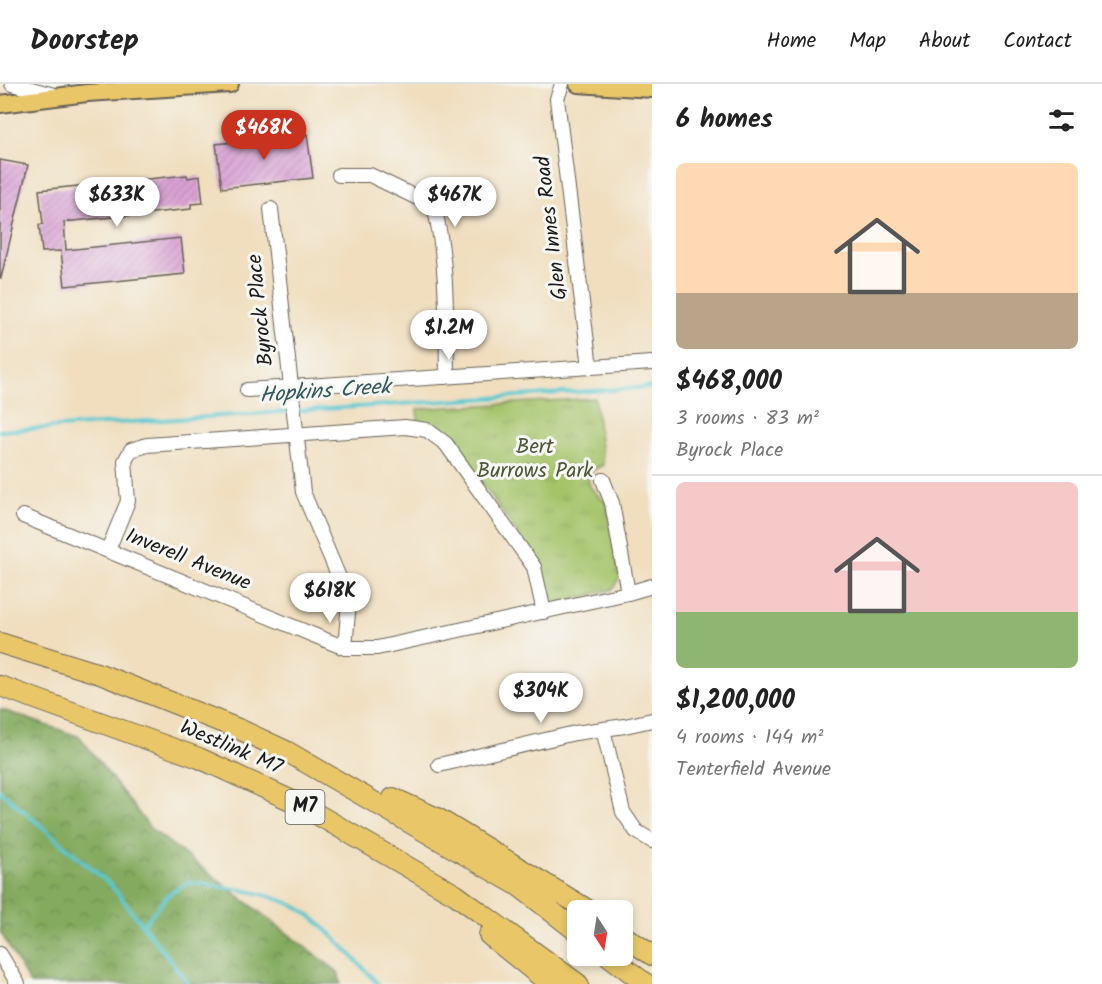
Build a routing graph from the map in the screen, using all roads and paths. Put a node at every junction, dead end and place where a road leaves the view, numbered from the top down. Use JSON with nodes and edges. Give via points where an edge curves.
{"nodes":[{"id":1,"x":12,"y":84,"type":"edge"},
{"id":2,"x":230,"y":84,"type":"edge"},
{"id":3,"x":562,"y":84,"type":"edge"},
{"id":4,"x":578,"y":84,"type":"edge"},
{"id":5,"x":652,"y":89,"type":"edge"},
{"id":6,"x":59,"y":96,"type":"junction"},
{"id":7,"x":0,"y":104,"type":"edge"},
{"id":8,"x":339,"y":175,"type":"dead end"},
{"id":9,"x":271,"y":209,"type":"dead end"},
{"id":10,"x":652,"y":363,"type":"edge"},
{"id":11,"x":590,"y":367,"type":"junction"},
{"id":12,"x":447,"y":377,"type":"junction"},
{"id":13,"x":291,"y":387,"type":"junction"},
{"id":14,"x":247,"y":390,"type":"dead end"},
{"id":15,"x":297,"y":436,"type":"junction"},
{"id":16,"x":603,"y":480,"type":"dead end"},
{"id":17,"x":23,"y":516,"type":"dead end"},
{"id":18,"x":108,"y":550,"type":"junction"},
{"id":19,"x":652,"y":586,"type":"edge"},
{"id":20,"x":628,"y":593,"type":"junction"},
{"id":21,"x":544,"y":612,"type":"junction"},
{"id":22,"x":0,"y":643,"type":"edge"},
{"id":23,"x":345,"y":648,"type":"junction"},
{"id":24,"x":1,"y":686,"type":"edge"},
{"id":25,"x":652,"y":720,"type":"edge"},
{"id":26,"x":603,"y":729,"type":"junction"},
{"id":27,"x":286,"y":751,"type":"junction"},
{"id":28,"x":438,"y":765,"type":"dead end"},
{"id":29,"x":301,"y":805,"type":"junction"},
{"id":30,"x":652,"y":841,"type":"edge"},
{"id":31,"x":572,"y":900,"type":"edge"},
{"id":32,"x":567,"y":923,"type":"edge"},
{"id":33,"x":633,"y":942,"type":"edge"},
{"id":34,"x":0,"y":954,"type":"edge"},
{"id":35,"x":652,"y":955,"type":"edge"},
{"id":36,"x":622,"y":966,"type":"edge"},
{"id":37,"x":18,"y":984,"type":"edge"},
{"id":38,"x":550,"y":984,"type":"edge"},
{"id":39,"x":578,"y":984,"type":"edge"},
{"id":40,"x":646,"y":984,"type":"edge"}],
"edges":[{"from":1,"to":6,"type":"street"},
{"from":2,"to":6,"type":"main road"},
{"from":3,"to":11,"type":"street","name":"Glen Innes Road","via":[[558,104]]},
{"from":4,"to":5,"type":"main road"},
{"from":6,"to":7,"type":"main road"},
{"from":8,"to":12,"type":"street","via":[[370,176],[434,206],[446,289]]},
{"from":9,"to":13,"type":"street","name":"Byrock Place"},
{"from":10,"to":11,"type":"street"},
{"from":11,"to":12,"type":"street"},
{"from":12,"to":13,"type":"street"},
{"from":13,"to":14,"type":"street"},
{"from":13,"to":15,"type":"street","name":"Byrock Place"},
{"from":15,"to":18,"type":"street","via":[[147,445],[131,450],[125,461],[128,501]]},
{"from":15,"to":21,"type":"street","via":[[405,427],[427,430],[446,444],[534,567]]},
{"from":15,"to":23,"type":"street","name":"Byrock Place","via":[[303,492],[349,601]]},
{"from":16,"to":20,"type":"street","via":[[612,503]]},
{"from":17,"to":18,"type":"street","name":"Inverell Avenue"},
{"from":18,"to":23,"type":"street","name":"Inverell Avenue"},
{"from":19,"to":20,"type":"street","name":"Inverell Avenue"},
{"from":20,"to":21,"type":"street","name":"Inverell Avenue"},
{"from":21,"to":23,"type":"street","name":"Inverell Avenue","via":[[377,648]]},
{"from":22,"to":27,"type":"highway","name":"Westlink M7","number":"M7","via":[[100,674]]},
{"from":24,"to":29,"type":"highway","name":"Westlink M7","number":"M7","via":[[200,758]]},
{"from":25,"to":26,"type":"street"},
{"from":26,"to":28,"type":"street"},
{"from":26,"to":30,"type":"street","via":[[623,812],[636,831]]},
{"from":27,"to":31,"type":"highway","via":[[437,818]]},
{"from":27,"to":32,"type":"highway","name":"Westlink M7","number":"M7","via":[[519,886]]},
{"from":29,"to":38,"type":"highway","number":"M7","via":[[458,911]]},
{"from":29,"to":39,"type":"highway","name":"Westlink M7","number":"M7","via":[[456,895]]},
{"from":33,"to":35,"type":"highway"},
{"from":34,"to":37,"type":"street"},
{"from":36,"to":40,"type":"highway"}]}
